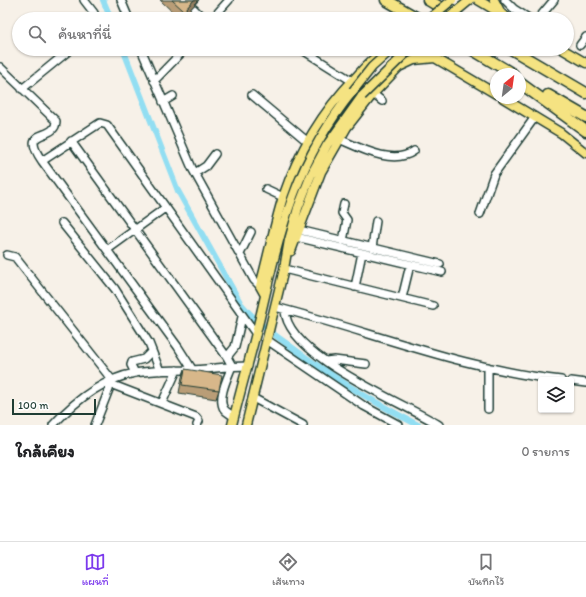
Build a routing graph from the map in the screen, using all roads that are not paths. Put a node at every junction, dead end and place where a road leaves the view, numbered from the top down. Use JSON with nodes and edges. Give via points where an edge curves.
{"nodes":[{"id":1,"x":84,"y":0,"type":"edge"},
{"id":2,"x":121,"y":0,"type":"edge"},
{"id":3,"x":229,"y":0,"type":"edge"},
{"id":4,"x":386,"y":0,"type":"edge"},
{"id":5,"x":428,"y":0,"type":"edge"},
{"id":6,"x":452,"y":0,"type":"edge"},
{"id":7,"x":470,"y":0,"type":"edge"},
{"id":8,"x":478,"y":0,"type":"edge"},
{"id":9,"x":494,"y":0,"type":"edge"},
{"id":10,"x":505,"y":0,"type":"edge"},
{"id":11,"x":554,"y":0,"type":"edge"},
{"id":12,"x":194,"y":9,"type":"dead end"},
{"id":13,"x":93,"y":12,"type":"edge"},
{"id":14,"x":125,"y":12,"type":"edge"},
{"id":15,"x":197,"y":12,"type":"edge"},
{"id":16,"x":218,"y":12,"type":"edge"},
{"id":17,"x":407,"y":12,"type":"edge"},
{"id":18,"x":437,"y":12,"type":"edge"},
{"id":19,"x":448,"y":12,"type":"edge"},
{"id":20,"x":455,"y":12,"type":"edge"},
{"id":21,"x":498,"y":12,"type":"edge"},
{"id":22,"x":500,"y":12,"type":"edge"},
{"id":23,"x":519,"y":12,"type":"edge"},
{"id":24,"x":544,"y":12,"type":"edge"},
{"id":25,"x":586,"y":37,"type":"edge"},
{"id":26,"x":580,"y":45,"type":"dead end"},
{"id":27,"x":62,"y":56,"type":"edge"},
{"id":28,"x":144,"y":56,"type":"edge"},
{"id":29,"x":178,"y":56,"type":"edge"},
{"id":30,"x":312,"y":56,"type":"edge"},
{"id":31,"x":377,"y":56,"type":"edge"},
{"id":32,"x":384,"y":56,"type":"edge"},
{"id":33,"x":396,"y":56,"type":"edge"},
{"id":34,"x":403,"y":56,"type":"edge"},
{"id":35,"x":430,"y":56,"type":"edge"},
{"id":36,"x":480,"y":56,"type":"edge"},
{"id":37,"x":482,"y":56,"type":"edge"},
{"id":38,"x":523,"y":56,"type":"edge"},
{"id":39,"x":574,"y":56,"type":"edge"},
{"id":40,"x":435,"y":58,"type":"junction"},
{"id":41,"x":586,"y":63,"type":"edge"},
{"id":42,"x":0,"y":67,"type":"edge"},
{"id":43,"x":399,"y":68,"type":"junction"},
{"id":44,"x":498,"y":68,"type":"edge"},
{"id":45,"x":503,"y":68,"type":"edge"},
{"id":46,"x":154,"y":81,"type":"junction"},
{"id":47,"x":352,"y":81,"type":"junction"},
{"id":48,"x":526,"y":82,"type":"edge"},
{"id":49,"x":526,"y":87,"type":"edge"},
{"id":50,"x":22,"y":89,"type":"junction"},
{"id":51,"x":490,"y":90,"type":"edge"},
{"id":52,"x":586,"y":93,"type":"edge"},
{"id":53,"x":374,"y":94,"type":"junction"},
{"id":54,"x":252,"y":95,"type":"dead end"},
{"id":55,"x":172,"y":96,"type":"dead end"},
{"id":56,"x":382,"y":101,"type":"dead end"},
{"id":57,"x":163,"y":102,"type":"junction"},
{"id":58,"x":513,"y":104,"type":"edge"},
{"id":59,"x":535,"y":117,"type":"junction"},
{"id":60,"x":586,"y":117,"type":"edge"},
{"id":61,"x":586,"y":131,"type":"edge"},
{"id":62,"x":340,"y":139,"type":"junction"},
{"id":63,"x":71,"y":141,"type":"junction"},
{"id":64,"x":308,"y":142,"type":"junction"},
{"id":65,"x":414,"y":151,"type":"dead end"},
{"id":66,"x":586,"y":153,"type":"edge"},
{"id":67,"x":215,"y":154,"type":"dead end"},
{"id":68,"x":42,"y":161,"type":"junction"},
{"id":69,"x":195,"y":173,"type":"junction"},
{"id":70,"x":266,"y":189,"type":"dead end"},
{"id":71,"x":283,"y":197,"type":"junction"},
{"id":72,"x":344,"y":204,"type":"dead end"},
{"id":73,"x":164,"y":208,"type":"junction"},
{"id":74,"x":480,"y":214,"type":"dead end"},
{"id":75,"x":352,"y":215,"type":"dead end"},
{"id":76,"x":376,"y":221,"type":"dead end"},
{"id":77,"x":62,"y":223,"type":"dead end"},
{"id":78,"x":135,"y":230,"type":"junction"},
{"id":79,"x":251,"y":232,"type":"dead end"},
{"id":80,"x":298,"y":233,"type":"junction"},
{"id":81,"x":344,"y":241,"type":"junction"},
{"id":82,"x":372,"y":248,"type":"junction"},
{"id":83,"x":107,"y":250,"type":"junction"},
{"id":84,"x":240,"y":254,"type":"junction"},
{"id":85,"x":362,"y":254,"type":"junction"},
{"id":86,"x":7,"y":255,"type":"dead end"},
{"id":87,"x":440,"y":264,"type":"dead end"},
{"id":88,"x":410,"y":265,"type":"junction"},
{"id":89,"x":284,"y":269,"type":"junction"},
{"id":90,"x":442,"y":272,"type":"dead end"},
{"id":91,"x":260,"y":286,"type":"junction"},
{"id":92,"x":355,"y":287,"type":"junction"},
{"id":93,"x":265,"y":295,"type":"junction"},
{"id":94,"x":402,"y":298,"type":"junction"},
{"id":95,"x":433,"y":306,"type":"dead end"},
{"id":96,"x":275,"y":307,"type":"junction"},
{"id":97,"x":285,"y":310,"type":"junction"},
{"id":98,"x":242,"y":317,"type":"junction"},
{"id":99,"x":257,"y":331,"type":"junction"},
{"id":100,"x":268,"y":338,"type":"junction"},
{"id":101,"x":152,"y":351,"type":"junction"},
{"id":102,"x":227,"y":357,"type":"junction"},
{"id":103,"x":326,"y":360,"type":"junction"},
{"id":104,"x":366,"y":364,"type":"dead end"},
{"id":105,"x":232,"y":366,"type":"junction"},
{"id":106,"x":248,"y":366,"type":"junction"},
{"id":107,"x":488,"y":367,"type":"junction"},
{"id":108,"x":177,"y":370,"type":"junction"},
{"id":109,"x":192,"y":370,"type":"junction"},
{"id":110,"x":160,"y":371,"type":"junction"},
{"id":111,"x":135,"y":373,"type":"junction"},
{"id":112,"x":538,"y":378,"type":"edge"},
{"id":113,"x":112,"y":380,"type":"junction"},
{"id":114,"x":574,"y":381,"type":"edge"},
{"id":115,"x":586,"y":383,"type":"edge"},
{"id":116,"x":253,"y":398,"type":"junction"},
{"id":117,"x":162,"y":403,"type":"junction"},
{"id":118,"x":488,"y":409,"type":"dead end"},
{"id":119,"x":234,"y":416,"type":"junction"},
{"id":120,"x":53,"y":425,"type":"edge"},
{"id":121,"x":96,"y":425,"type":"edge"},
{"id":122,"x":197,"y":425,"type":"edge"},
{"id":123,"x":232,"y":425,"type":"edge"},
{"id":124,"x":246,"y":425,"type":"edge"},
{"id":125,"x":303,"y":425,"type":"edge"},
{"id":126,"x":399,"y":425,"type":"edge"},
{"id":127,"x":439,"y":425,"type":"edge"}],
"edges":[{"from":1,"to":13,"type":"street"},
{"from":2,"to":14,"type":"street"},
{"from":3,"to":16,"type":"street"},
{"from":4,"to":17,"type":"highway"},
{"from":5,"to":19,"type":"highway"},
{"from":6,"to":18,"type":"main road","bridge":true},
{"from":7,"to":20,"type":"main road","bridge":true},
{"from":8,"to":21,"type":"main road"},
{"from":9,"to":22,"type":"main road"},
{"from":10,"to":23,"type":"street"},
{"from":11,"to":24,"type":"street"},
{"from":12,"to":15,"type":"street"},
{"from":25,"to":26,"type":"street"},
{"from":27,"to":50,"type":"street"},
{"from":28,"to":46,"type":"street"},
{"from":29,"to":46,"type":"street"},
{"from":30,"to":47,"type":"street"},
{"from":31,"to":47,"type":"main road"},
{"from":32,"to":93,"type":"main road","bridge":true,"via":[[372,66],[324,131],[301,175],[283,226]]},
{"from":33,"to":43,"type":"main road"},
{"from":34,"to":89,"type":"main road","bridge":true,"via":[[362,96],[330,139],[311,175],[292,229]]},
{"from":35,"to":40,"type":"main road"},
{"from":36,"to":44,"type":"highway"},
{"from":37,"to":45,"type":"highway"},
{"from":38,"to":52,"type":"highway"},
{"from":39,"to":41,"type":"main road"},
{"from":40,"to":43,"type":"main road","via":[[414,60]]},
{"from":40,"to":51,"type":"main road"},
{"from":42,"to":50,"type":"street"},
{"from":43,"to":53,"type":"main road"},
{"from":46,"to":57,"type":"street"},
{"from":47,"to":64,"type":"main road","via":[[329,109]]},
{"from":48,"to":60,"type":"highway"},
{"from":49,"to":61,"type":"highway"},
{"from":50,"to":68,"type":"street","via":[[56,121],[53,128],[35,139],[33,144]]},
{"from":53,"to":56,"type":"street"},
{"from":53,"to":62,"type":"main road"},
{"from":54,"to":64,"type":"street"},
{"from":55,"to":57,"type":"street"},
{"from":57,"to":69,"type":"street"},
{"from":58,"to":59,"type":"main road"},
{"from":59,"to":66,"type":"main road","via":[[561,132]]},
{"from":59,"to":74,"type":"street","via":[[494,174]]},
{"from":62,"to":65,"type":"street","via":[[378,154],[394,157],[405,157]]},
{"from":62,"to":80,"type":"main road"},
{"from":63,"to":68,"type":"street"},
{"from":63,"to":73,"type":"street","via":[[104,123]]},
{"from":63,"to":78,"type":"street"},
{"from":64,"to":71,"type":"main road"},
{"from":67,"to":69,"type":"street","via":[[206,166]]},
{"from":68,"to":83,"type":"street"},
{"from":69,"to":84,"type":"street"},
{"from":70,"to":71,"type":"street"},
{"from":71,"to":91,"type":"main road"},
{"from":72,"to":81,"type":"street","via":[[342,213],[347,220]]},
{"from":73,"to":78,"type":"street"},
{"from":73,"to":98,"type":"street"},
{"from":75,"to":81,"type":"street"},
{"from":76,"to":82,"type":"street"},
{"from":77,"to":101,"type":"street","via":[[115,289]]},
{"from":78,"to":83,"type":"street"},
{"from":78,"to":102,"type":"street"},
{"from":79,"to":84,"type":"street"},
{"from":80,"to":81,"type":"street"},
{"from":80,"to":85,"type":"street"},
{"from":80,"to":89,"type":"main road"},
{"from":81,"to":82,"type":"street"},
{"from":82,"to":87,"type":"street"},
{"from":83,"to":109,"type":"street"},
{"from":84,"to":91,"type":"street"},
{"from":85,"to":88,"type":"street"},
{"from":85,"to":92,"type":"street"},
{"from":86,"to":113,"type":"street","via":[[15,257]]},
{"from":88,"to":90,"type":"street"},
{"from":88,"to":94,"type":"street"},
{"from":89,"to":92,"type":"street"},
{"from":89,"to":96,"type":"main road"},
{"from":91,"to":93,"type":"main road"},
{"from":92,"to":94,"type":"street"},
{"from":93,"to":99,"type":"main road"},
{"from":94,"to":95,"type":"street"},
{"from":96,"to":97,"type":"street"},
{"from":96,"to":100,"type":"main road"},
{"from":97,"to":103,"type":"street","via":[[286,320],[298,338]]},
{"from":97,"to":107,"type":"street"},
{"from":98,"to":99,"type":"street"},
{"from":98,"to":102,"type":"street","via":[[235,347]]},
{"from":99,"to":106,"type":"main road"},
{"from":100,"to":116,"type":"main road"},
{"from":100,"to":126,"type":"street","via":[[364,406]]},
{"from":101,"to":110,"type":"street"},
{"from":101,"to":111,"type":"street","via":[[144,359],[132,362]]},
{"from":102,"to":105,"type":"street"},
{"from":103,"to":104,"type":"street"},
{"from":103,"to":127,"type":"street","via":[[354,380]]},
{"from":105,"to":106,"type":"street"},
{"from":105,"to":109,"type":"street"},
{"from":105,"to":119,"type":"street","via":[[222,396],[222,404],[224,410]]},
{"from":106,"to":119,"type":"main road"},
{"from":107,"to":112,"type":"street"},
{"from":107,"to":118,"type":"street"},
{"from":108,"to":109,"type":"street"},
{"from":108,"to":110,"type":"street"},
{"from":108,"to":117,"type":"street"},
{"from":110,"to":111,"type":"street"},
{"from":111,"to":113,"type":"street"},
{"from":113,"to":120,"type":"street","via":[[76,404]]},
{"from":114,"to":115,"type":"street"},
{"from":116,"to":124,"type":"main road"},
{"from":116,"to":125,"type":"street"},
{"from":117,"to":121,"type":"street","via":[[113,385]]},
{"from":117,"to":122,"type":"street","via":[[196,417],[199,421]]},
{"from":119,"to":123,"type":"main road"}]}
